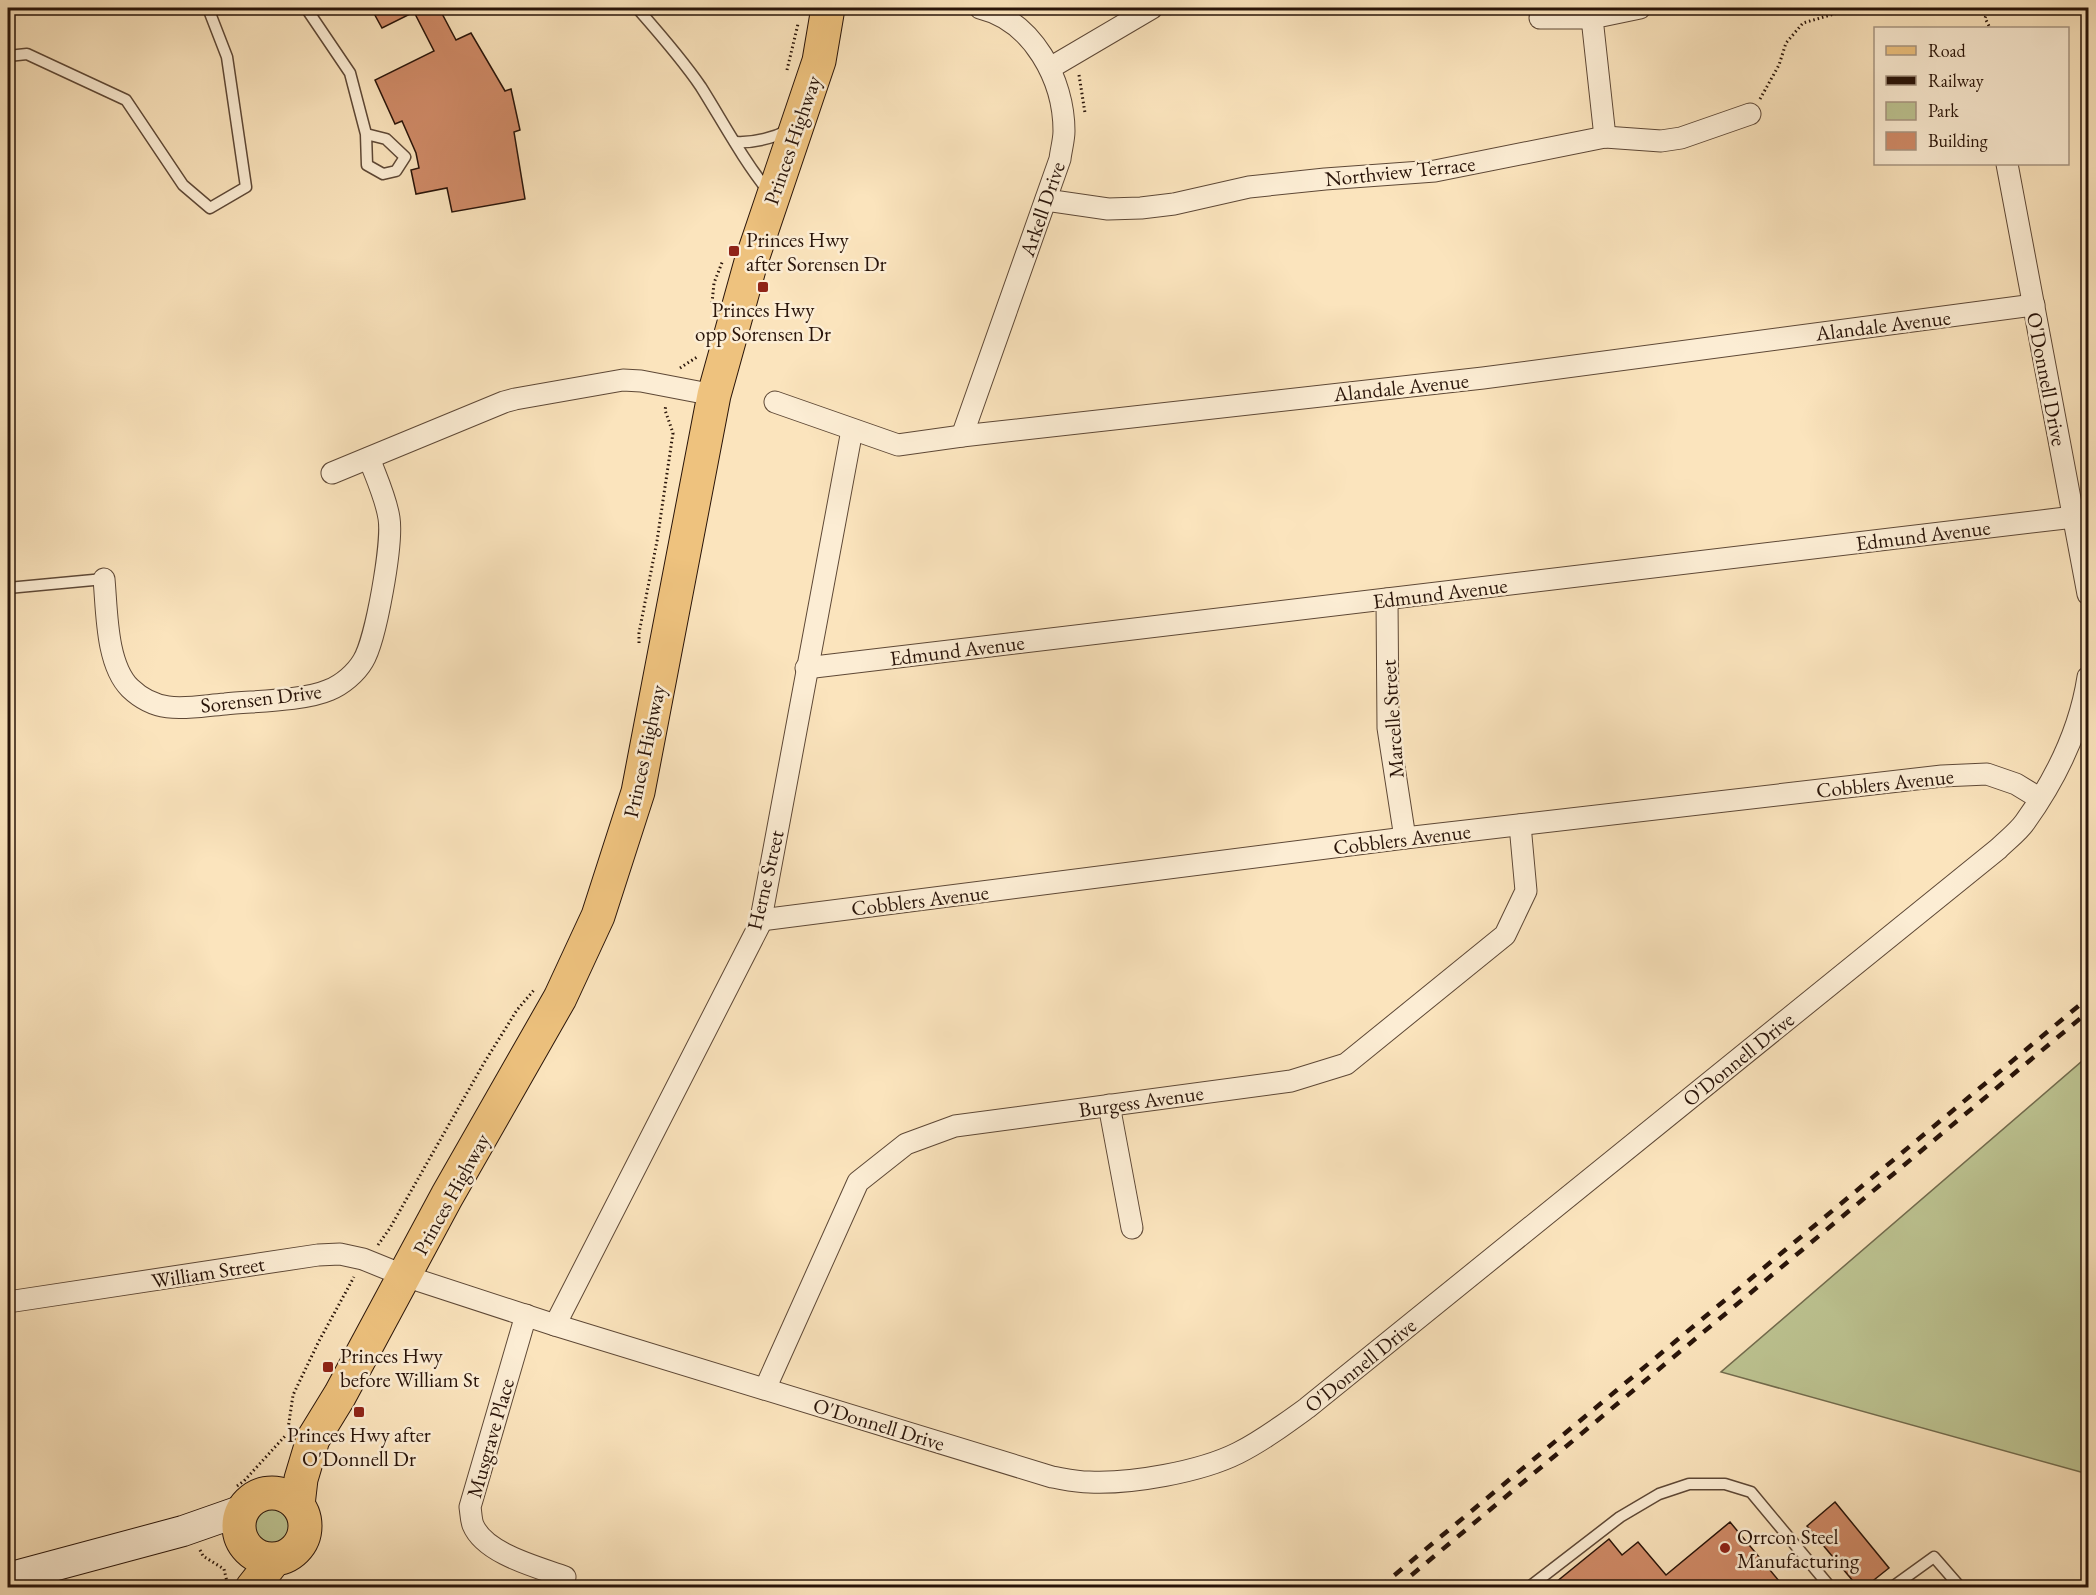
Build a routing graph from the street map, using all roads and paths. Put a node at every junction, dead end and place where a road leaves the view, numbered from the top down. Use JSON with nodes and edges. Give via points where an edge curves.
{"nodes":[{"id":1,"x":208,"y":8,"type":"edge"},
{"id":2,"x":306,"y":8,"type":"edge"},
{"id":3,"x":637,"y":8,"type":"edge"},
{"id":4,"x":988,"y":8,"type":"edge"},
{"id":5,"x":1152,"y":8,"type":"edge"},
{"id":6,"x":1640,"y":8,"type":"edge"},
{"id":7,"x":1855,"y":8,"type":"edge"},
{"id":8,"x":1989,"y":8,"type":"edge"},
{"id":9,"x":813,"y":13,"type":"edge"},
{"id":10,"x":1539,"y":18,"type":"dead end"},
{"id":11,"x":1592,"y":18,"type":"junction"},
{"id":12,"x":1990,"y":27,"type":"edge"},
{"id":13,"x":8,"y":56,"type":"edge"},
{"id":14,"x":1050,"y":68,"type":"junction"},
{"id":15,"x":786,"y":75,"type":"dead end"},
{"id":16,"x":1750,"y":114,"type":"joint"},
{"id":17,"x":797,"y":125,"type":"junction"},
{"id":18,"x":366,"y":134,"type":"dead end"},
{"id":19,"x":1605,"y":137,"type":"junction"},
{"id":20,"x":735,"y":142,"type":"junction"},
{"id":21,"x":2007,"y":165,"type":"edge"},
{"id":22,"x":773,"y":197,"type":"junction"},
{"id":23,"x":1046,"y":200,"type":"junction"},
{"id":24,"x":727,"y":252,"type":"dead end"},
{"id":25,"x":712,"y":303,"type":"dead end"},
{"id":26,"x":2034,"y":305,"type":"junction"},
{"id":27,"x":700,"y":351,"type":"dead end"},
{"id":28,"x":674,"y":387,"type":"junction"},
{"id":29,"x":714,"y":395,"type":"junction"},
{"id":30,"x":775,"y":402,"type":"dead end"},
{"id":31,"x":852,"y":430,"type":"junction"},
{"id":32,"x":962,"y":436,"type":"junction"},
{"id":33,"x":369,"y":458,"type":"junction"},
{"id":34,"x":332,"y":473,"type":"dead end"},
{"id":35,"x":2074,"y":517,"type":"junction"},
{"id":36,"x":104,"y":579,"type":"joint"},
{"id":37,"x":8,"y":588,"type":"edge"},
{"id":38,"x":2088,"y":594,"type":"edge"},
{"id":39,"x":1387,"y":599,"type":"junction"},
{"id":40,"x":640,"y":652,"type":"dead end"},
{"id":41,"x":806,"y":668,"type":"junction"},
{"id":42,"x":2088,"y":677,"type":"edge"},
{"id":43,"x":2039,"y":798,"type":"junction"},
{"id":44,"x":1520,"y":825,"type":"junction"},
{"id":45,"x":1405,"y":838,"type":"junction"},
{"id":46,"x":761,"y":920,"type":"junction"},
{"id":47,"x":537,"y":985,"type":"dead end"},
{"id":48,"x":1109,"y":1105,"type":"junction"},
{"id":49,"x":1132,"y":1228,"type":"dead end"},
{"id":50,"x":367,"y":1260,"type":"junction"},
{"id":51,"x":405,"y":1276,"type":"junction"},
{"id":52,"x":8,"y":1302,"type":"edge"},
{"id":53,"x":526,"y":1316,"type":"junction"},
{"id":54,"x":555,"y":1325,"type":"junction"},
{"id":55,"x":765,"y":1389,"type":"junction"},
{"id":56,"x":313,"y":1439,"type":"junction"},
{"id":57,"x":298,"y":1505,"type":"junction"},
{"id":58,"x":252,"y":1523,"type":"junction"},
{"id":59,"x":189,"y":1531,"type":"junction"},
{"id":60,"x":566,"y":1577,"type":"dead end"},
{"id":61,"x":8,"y":1578,"type":"edge"},
{"id":62,"x":243,"y":1584,"type":"edge"},
{"id":63,"x":1527,"y":1587,"type":"edge"},
{"id":64,"x":1830,"y":1587,"type":"edge"},
{"id":65,"x":1891,"y":1587,"type":"edge"},
{"id":66,"x":1961,"y":1587,"type":"edge"}],
"edges":[{"from":1,"to":13,"type":"lane","via":[[227,57],[246,187],[210,208],[183,185],[126,100],[27,54]]},
{"from":2,"to":18,"type":"lane","via":[[350,73]]},
{"from":3,"to":20,"type":"lane","via":[[671,46]]},
{"from":4,"to":14,"type":"street","name":"Arkell Drive","via":[[1024,33]]},
{"from":5,"to":14,"type":"street"},
{"from":6,"to":11,"type":"street"},
{"from":7,"to":16,"type":"path","via":[[1803,23],[1786,43],[1771,83]]},
{"from":8,"to":12,"type":"path","via":[[1985,18]]},
{"from":9,"to":15,"type":"path"},
{"from":9,"to":17,"type":"main road","name":"Princes Highway","via":[[819,61]]},
{"from":10,"to":11,"type":"street"},
{"from":11,"to":19,"type":"street"},
{"from":14,"to":23,"type":"street","name":"Arkell Drive","via":[[1062,108],[1064,133]]},
{"from":16,"to":19,"type":"street","name":"Northview Terrace","via":[[1681,138],[1661,141]]},
{"from":17,"to":20,"type":"lane","via":[[768,140]]},
{"from":17,"to":22,"type":"main road","name":"Princes Highway"},
{"from":19,"to":23,"type":"street","name":"Northview Terrace","via":[[1435,171],[1249,187],[1142,208],[1108,209]]},
{"from":20,"to":22,"type":"lane"},
{"from":21,"to":26,"type":"street","name":"O'Donnell Drive"},
{"from":22,"to":29,"type":"main road","name":"Princes Highway"},
{"from":23,"to":32,"type":"street","name":"Arkell Drive"},
{"from":24,"to":25,"type":"path","via":[[714,283]]},
{"from":26,"to":32,"type":"street","name":"Alandale Avenue","via":[[1483,378]]},
{"from":26,"to":35,"type":"street","name":"O'Donnell Drive"},
{"from":27,"to":28,"type":"path","via":[[695,360],[679,369]]},
{"from":28,"to":29,"type":"street"},
{"from":28,"to":33,"type":"street","via":[[623,380],[515,399]]},
{"from":28,"to":40,"type":"path","via":[[665,410],[674,433],[639,633]]},
{"from":29,"to":51,"type":"main road","name":"Princes Highway","via":[[638,792],[598,915],[560,998]]},
{"from":30,"to":31,"type":"street","name":"Alandale Avenue"},
{"from":31,"to":32,"type":"street","name":"Alandale Avenue","via":[[898,446]]},
{"from":31,"to":41,"type":"street","name":"Herne Street"},
{"from":33,"to":34,"type":"street"},
{"from":33,"to":36,"type":"street","name":"Sorensen Drive","via":[[389,517],[391,536],[377,617],[362,664],[328,691],[168,709],[147,700],[129,687],[115,664]]},
{"from":35,"to":38,"type":"street","name":"O'Donnell Drive"},
{"from":35,"to":39,"type":"street","name":"Edmund Avenue"},
{"from":36,"to":37,"type":"lane"},
{"from":39,"to":41,"type":"street","name":"Edmund Avenue"},
{"from":39,"to":45,"type":"street","name":"Marcelle Street","via":[[1388,728]]},
{"from":41,"to":46,"type":"street","name":"Herne Street"},
{"from":42,"to":43,"type":"street","name":"O'Donnell Drive","via":[[2075,729]]},
{"from":43,"to":44,"type":"street","name":"Cobblers Avenue","via":[[2016,784],[1987,774],[1953,775]]},
{"from":43,"to":55,"type":"street","name":"O'Donnell Drive","via":[[2024,824],[1998,849],[1307,1408],[1237,1454],[1179,1472],[1125,1480],[1089,1482],[1052,1477]]},
{"from":44,"to":45,"type":"street","name":"Cobblers Avenue"},
{"from":44,"to":48,"type":"street","name":"Burgess Avenue","via":[[1526,891],[1505,935],[1346,1064],[1291,1081]]},
{"from":45,"to":46,"type":"street","name":"Cobblers Avenue"},
{"from":46,"to":54,"type":"street","name":"Herne Street"},
{"from":47,"to":50,"type":"path","via":[[484,1063],[390,1228]]},
{"from":48,"to":49,"type":"street"},
{"from":48,"to":55,"type":"street","name":"Burgess Avenue","via":[[955,1126],[906,1144],[858,1182]]},
{"from":50,"to":51,"type":"street","name":"William Street"},
{"from":50,"to":52,"type":"street","name":"William Street","via":[[340,1254],[318,1255]]},
{"from":50,"to":58,"type":"path","via":[[341,1301],[293,1395],[286,1437],[244,1481]]},
{"from":51,"to":53,"type":"street","name":"O'Donnell Drive"},
{"from":51,"to":56,"type":"main road","name":"Princes Highway"},
{"from":53,"to":54,"type":"street","name":"O'Donnell Drive"},
{"from":53,"to":60,"type":"street","name":"Musgrave Place","via":[[470,1507],[473,1526],[487,1543],[504,1554]]},
{"from":54,"to":55,"type":"street","name":"O'Donnell Drive"},
{"from":56,"to":57,"type":"main road","name":"Princes Highway"},
{"from":56,"to":58,"type":"main road","name":"Princes Highway"},
{"from":57,"to":58,"type":"main road","via":[[285,1495]]},
{"from":57,"to":58,"type":"main road","via":[[306,1528],[301,1543],[290,1555]]},
{"from":58,"to":59,"type":"street"},
{"from":58,"to":62,"type":"main road","name":"Princes Highway"},
{"from":59,"to":61,"type":"street"},
{"from":59,"to":62,"type":"path","via":[[203,1556]]},
{"from":63,"to":64,"type":"lane","via":[[1620,1517],[1659,1494],[1689,1484],[1725,1484],[1751,1492]]},
{"from":65,"to":66,"type":"lane","via":[[1934,1557]]}]}
